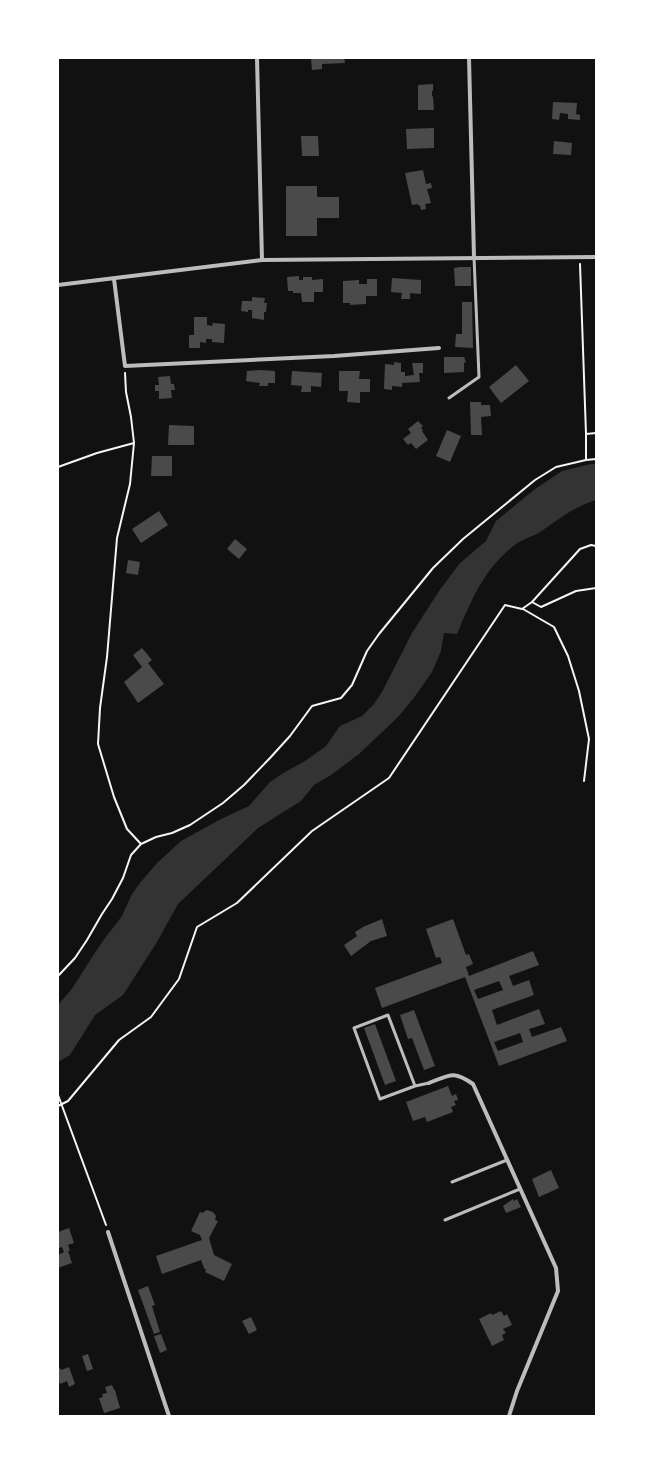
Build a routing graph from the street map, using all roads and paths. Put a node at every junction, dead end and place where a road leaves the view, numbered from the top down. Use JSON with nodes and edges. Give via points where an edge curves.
{"nodes":[{"id":1,"x":257,"y":58,"type":"edge"},
{"id":2,"x":469,"y":58,"type":"edge"},
{"id":3,"x":580,"y":257,"type":"junction"},
{"id":4,"x":596,"y":257,"type":"edge"},
{"id":5,"x":474,"y":258,"type":"junction"},
{"id":6,"x":262,"y":260,"type":"junction"},
{"id":7,"x":114,"y":279,"type":"junction"},
{"id":8,"x":58,"y":286,"type":"edge"},
{"id":9,"x":439,"y":348,"type":"dead end"},
{"id":10,"x":125,"y":366,"type":"junction"},
{"id":11,"x":449,"y":398,"type":"dead end"},
{"id":12,"x":596,"y":433,"type":"edge"},
{"id":13,"x":586,"y":434,"type":"junction"},
{"id":14,"x":134,"y":443,"type":"junction"},
{"id":15,"x":596,"y":459,"type":"edge"},
{"id":16,"x":586,"y":460,"type":"junction"},
{"id":17,"x":58,"y":467,"type":"edge"},
{"id":18,"x":596,"y":546,"type":"edge"},
{"id":19,"x":596,"y":588,"type":"edge"},
{"id":20,"x":532,"y":602,"type":"junction"},
{"id":21,"x":522,"y":609,"type":"junction"},
{"id":22,"x":584,"y":782,"type":"dead end"},
{"id":23,"x":141,"y":844,"type":"junction"},
{"id":24,"x":58,"y":976,"type":"edge"},
{"id":25,"x":429,"y":1083,"type":"joint"},
{"id":26,"x":416,"y":1086,"type":"junction"},
{"id":27,"x":58,"y":1095,"type":"edge"},
{"id":28,"x":62,"y":1104,"type":"junction"},
{"id":29,"x":58,"y":1106,"type":"edge"},
{"id":30,"x":507,"y":1160,"type":"junction"},
{"id":31,"x":452,"y":1182,"type":"dead end"},
{"id":32,"x":520,"y":1189,"type":"junction"},
{"id":33,"x":445,"y":1220,"type":"dead end"},
{"id":34,"x":108,"y":1232,"type":"joint"},
{"id":35,"x":169,"y":1416,"type":"edge"},
{"id":36,"x":509,"y":1416,"type":"edge"}],
"edges":[{"from":1,"to":6,"type":"street"},
{"from":2,"to":5,"type":"street"},
{"from":3,"to":4,"type":"street"},
{"from":3,"to":5,"type":"street"},
{"from":3,"to":13,"type":"path"},
{"from":5,"to":6,"type":"street"},
{"from":5,"to":11,"type":"lane","via":[[479,377]]},
{"from":6,"to":7,"type":"street"},
{"from":7,"to":8,"type":"street"},
{"from":7,"to":10,"type":"street"},
{"from":9,"to":10,"type":"street"},
{"from":10,"to":14,"type":"path","via":[[126,392]]},
{"from":12,"to":13,"type":"path"},
{"from":13,"to":16,"type":"path"},
{"from":14,"to":17,"type":"path"},
{"from":14,"to":23,"type":"path","via":[[130,484],[117,538],[98,744],[127,829]]},
{"from":15,"to":16,"type":"path"},
{"from":16,"to":23,"type":"path","via":[[556,467],[535,480],[463,539],[433,568],[379,634],[367,651],[352,685],[341,698],[312,706],[290,736],[223,803],[190,825]]},
{"from":18,"to":20,"type":"path","via":[[580,549]]},
{"from":19,"to":20,"type":"path","via":[[576,591],[540,607]]},
{"from":20,"to":21,"type":"path"},
{"from":21,"to":22,"type":"path","via":[[554,627],[568,656],[579,691],[589,739]]},
{"from":21,"to":28,"type":"path","via":[[505,605],[389,778],[312,831],[237,903],[197,926],[179,979],[151,1017],[120,1040],[68,1101]]},
{"from":23,"to":24,"type":"path","via":[[131,855],[123,878],[87,940]]},
{"from":25,"to":26,"type":"lane"},
{"from":25,"to":30,"type":"street","via":[[448,1075],[460,1075],[473,1084]]},
{"from":26,"to":26,"type":"lane","via":[[380,1099],[354,1028],[388,1015]]},
{"from":27,"to":28,"type":"path"},
{"from":28,"to":29,"type":"path"},
{"from":28,"to":34,"type":"path"},
{"from":30,"to":31,"type":"lane"},
{"from":30,"to":32,"type":"street"},
{"from":32,"to":33,"type":"lane"},
{"from":32,"to":36,"type":"street","via":[[556,1268],[558,1291]]},
{"from":34,"to":35,"type":"street"}]}
